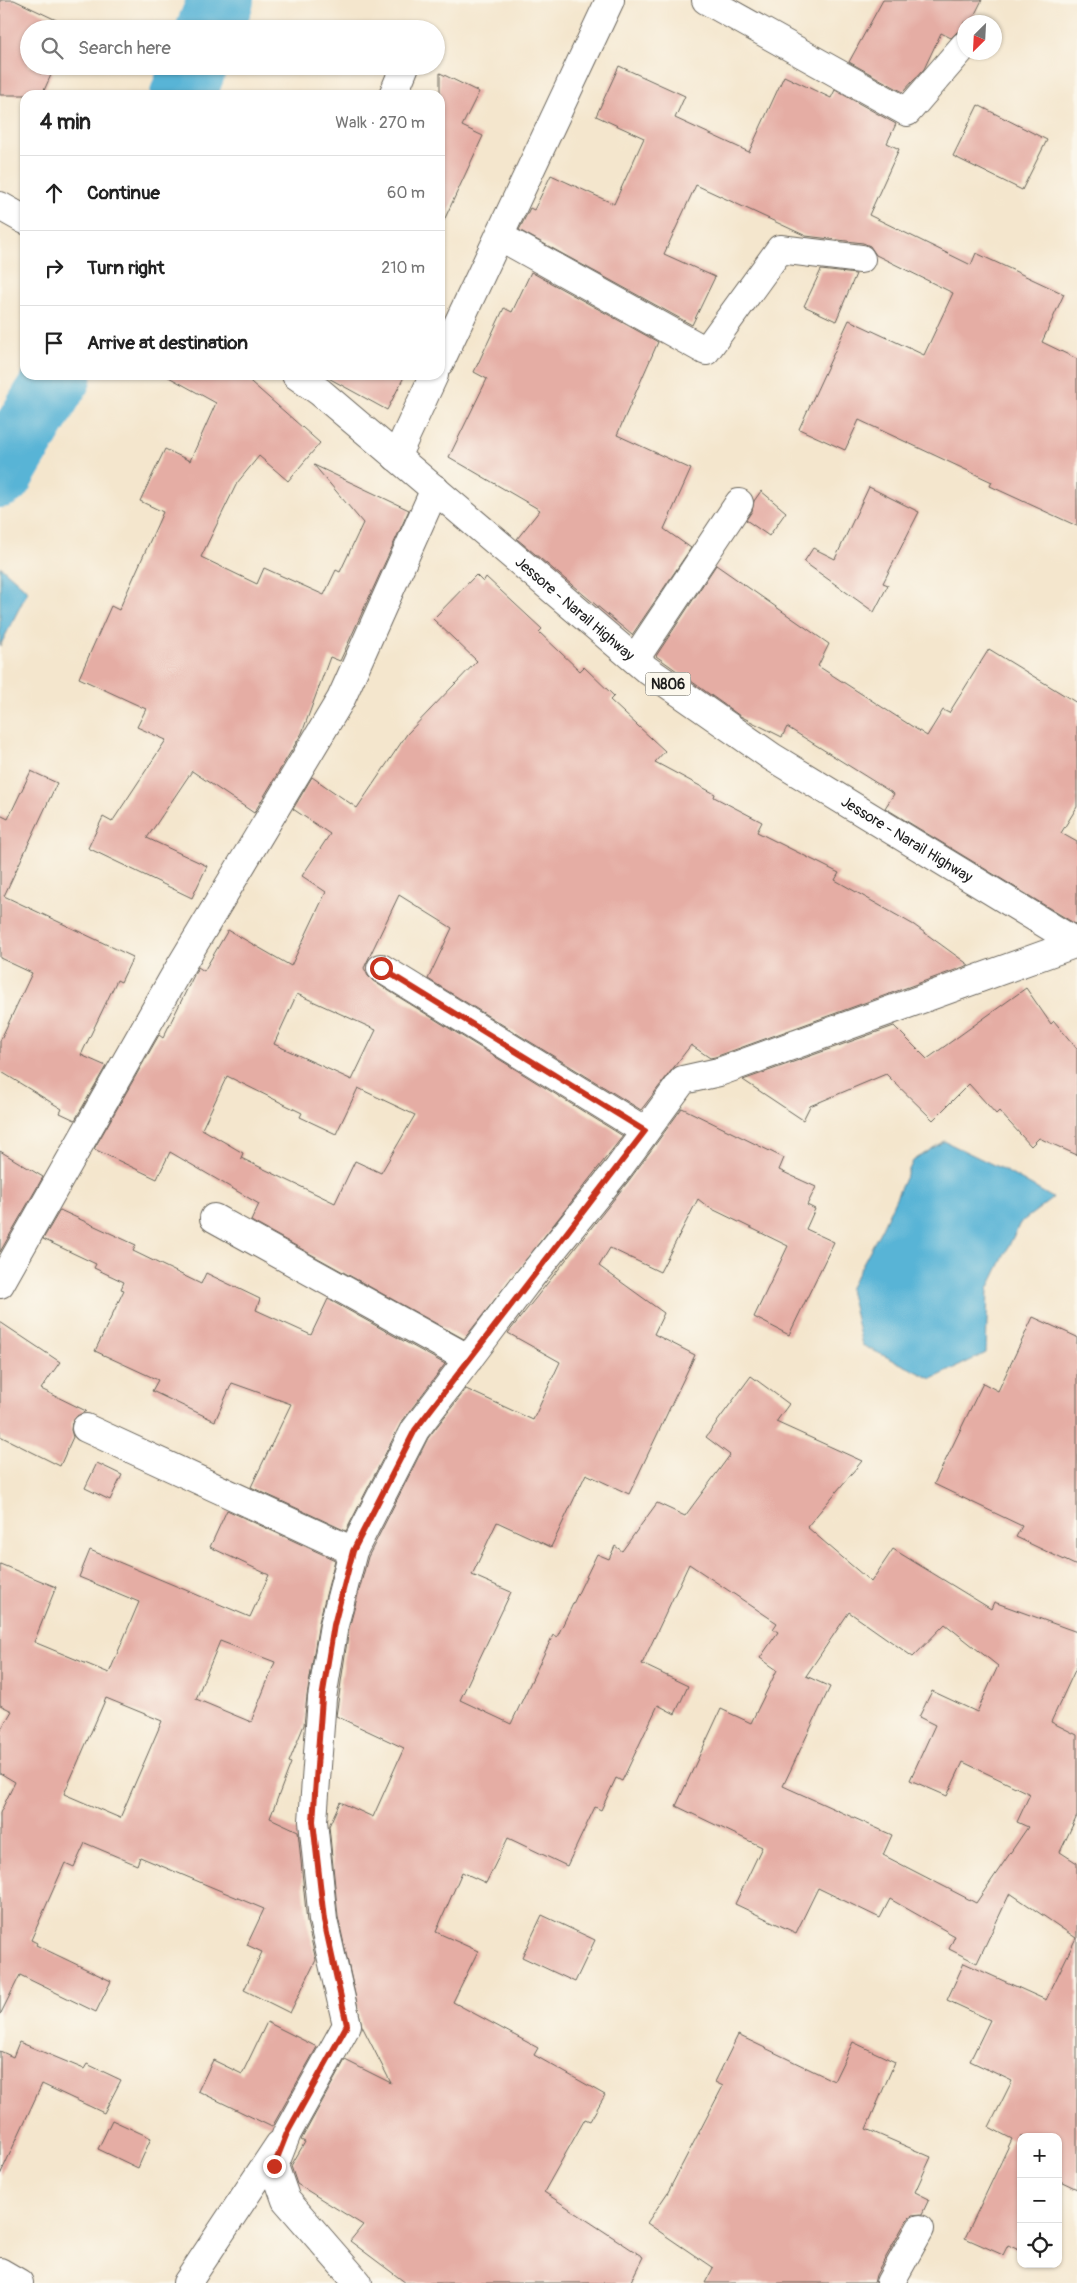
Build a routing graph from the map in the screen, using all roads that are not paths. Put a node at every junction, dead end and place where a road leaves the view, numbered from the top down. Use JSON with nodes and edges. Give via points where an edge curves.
{"nodes":[{"id":1,"x":610,"y":0,"type":"edge"},
{"id":2,"x":706,"y":0,"type":"edge"},
{"id":3,"x":957,"y":54,"type":"edge"},
{"id":4,"x":401,"y":75,"type":"edge"},
{"id":5,"x":395,"y":90,"type":"edge"},
{"id":6,"x":0,"y":206,"type":"edge"},
{"id":7,"x":20,"y":217,"type":"edge"},
{"id":8,"x":499,"y":236,"type":"junction"},
{"id":9,"x":861,"y":258,"type":"dead end"},
{"id":10,"x":445,"y":351,"type":"edge"},
{"id":11,"x":303,"y":380,"type":"edge"},
{"id":12,"x":432,"y":380,"type":"edge"},
{"id":13,"x":396,"y":457,"type":"junction"},
{"id":14,"x":435,"y":489,"type":"junction"},
{"id":15,"x":739,"y":503,"type":"dead end"},
{"id":16,"x":635,"y":659,"type":"junction"},
{"id":17,"x":1077,"y":943,"type":"edge"},
{"id":18,"x":381,"y":968,"type":"dead end"},
{"id":19,"x":645,"y":1131,"type":"junction"},
{"id":20,"x":214,"y":1218,"type":"dead end"},
{"id":21,"x":0,"y":1284,"type":"edge"},
{"id":22,"x":469,"y":1359,"type":"junction"},
{"id":23,"x":86,"y":1428,"type":"dead end"},
{"id":24,"x":353,"y":1551,"type":"junction"},
{"id":25,"x":287,"y":2133,"type":"junction"},
{"id":26,"x":920,"y":2229,"type":"dead end"},
{"id":27,"x":0,"y":2272,"type":"edge"},
{"id":28,"x":19,"y":2283,"type":"edge"},
{"id":29,"x":186,"y":2283,"type":"edge"},
{"id":30,"x":358,"y":2283,"type":"edge"},
{"id":31,"x":890,"y":2283,"type":"edge"}],
"edges":[{"from":1,"to":8,"type":"main road"},
{"from":2,"to":3,"type":"main road","via":[[907,112]]},
{"from":4,"to":5,"type":"main road"},
{"from":6,"to":7,"type":"main road"},
{"from":8,"to":9,"type":"main road","via":[[706,351],[780,249]]},
{"from":8,"to":10,"type":"main road"},
{"from":11,"to":13,"type":"main road","name":"Jessore - Narail Highway","number":"N806"},
{"from":12,"to":13,"type":"main road"},
{"from":13,"to":14,"type":"main road","name":"Jessore - Narail Highway","number":"N806"},
{"from":14,"to":16,"type":"main road","name":"Jessore - Narail Highway","number":"N806"},
{"from":14,"to":21,"type":"main road","via":[[341,699],[174,978]]},
{"from":15,"to":16,"type":"main road"},
{"from":16,"to":17,"type":"main road","name":"Jessore - Narail Highway","number":"N806","via":[[772,757]]},
{"from":17,"to":19,"type":"main road","via":[[719,1072],[683,1080]]},
{"from":18,"to":19,"type":"main road"},
{"from":19,"to":22,"type":"main road"},
{"from":20,"to":22,"type":"main road"},
{"from":22,"to":24,"type":"main road","via":[[415,1430]]},
{"from":23,"to":24,"type":"main road"},
{"from":24,"to":25,"type":"main road","via":[[334,1625],[322,1698],[313,1821],[324,1920],[347,2025]]},
{"from":25,"to":29,"type":"main road"},
{"from":25,"to":30,"type":"main road","via":[[274,2166],[286,2200]]},
{"from":26,"to":31,"type":"main road"},
{"from":27,"to":28,"type":"main road"}]}
